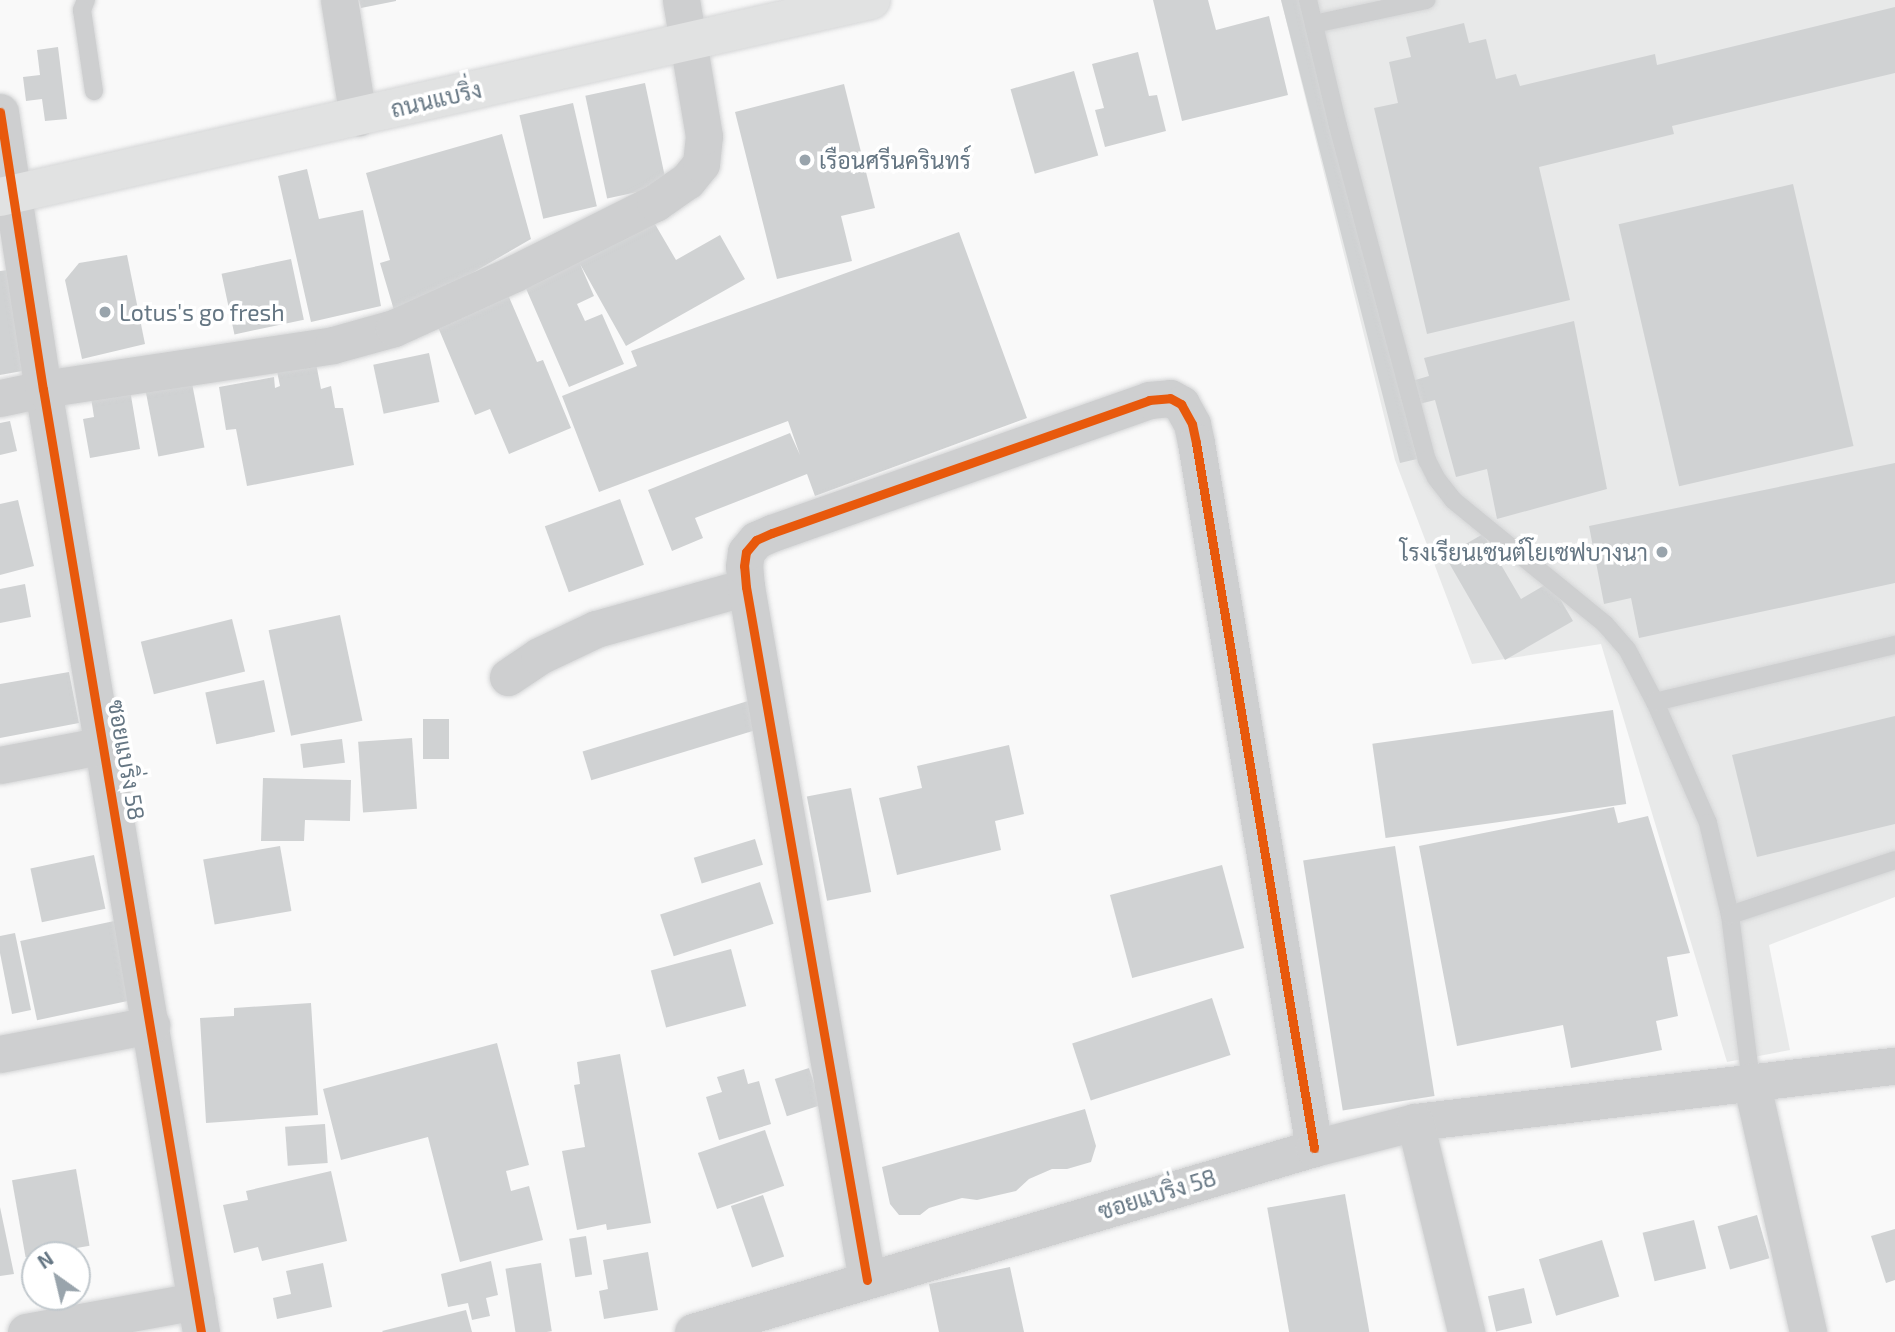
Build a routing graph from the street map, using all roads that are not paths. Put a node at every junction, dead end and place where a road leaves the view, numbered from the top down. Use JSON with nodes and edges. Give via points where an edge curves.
{"nodes":[{"id":1,"x":86,"y":0,"type":"edge"},
{"id":2,"x":340,"y":0,"type":"edge"},
{"id":3,"x":681,"y":0,"type":"edge"},
{"id":4,"x":871,"y":0,"type":"edge"},
{"id":5,"x":1308,"y":0,"type":"edge"},
{"id":6,"x":1426,"y":0,"type":"edge"},
{"id":7,"x":1314,"y":24,"type":"junction"},
{"id":8,"x":688,"y":40,"type":"junction"},
{"id":9,"x":94,"y":91,"type":"dead end"},
{"id":10,"x":0,"y":112,"type":"edge"},
{"id":11,"x":358,"y":117,"type":"junction"},
{"id":12,"x":6,"y":195,"type":"edge"},
{"id":13,"x":43,"y":389,"type":"junction"},
{"id":14,"x":0,"y":398,"type":"edge"},
{"id":15,"x":746,"y":587,"type":"junction"},
{"id":16,"x":1895,"y":645,"type":"edge"},
{"id":17,"x":508,"y":677,"type":"dead end"},
{"id":18,"x":1654,"y":702,"type":"junction"},
{"id":19,"x":105,"y":745,"type":"junction"},
{"id":20,"x":0,"y":765,"type":"edge"},
{"id":21,"x":1895,"y":860,"type":"edge"},
{"id":22,"x":1730,"y":915,"type":"junction"},
{"id":23,"x":151,"y":1025,"type":"junction"},
{"id":24,"x":0,"y":1054,"type":"edge"},
{"id":25,"x":1895,"y":1066,"type":"edge"},
{"id":26,"x":1751,"y":1081,"type":"junction"},
{"id":27,"x":1415,"y":1122,"type":"junction"},
{"id":28,"x":1314,"y":1148,"type":"junction"},
{"id":29,"x":867,"y":1280,"type":"junction"},
{"id":30,"x":199,"y":1317,"type":"edge"},
{"id":31,"x":26,"y":1332,"type":"edge"},
{"id":32,"x":692,"y":1332,"type":"edge"},
{"id":33,"x":1466,"y":1332,"type":"edge"},
{"id":34,"x":1808,"y":1332,"type":"edge"}],
"edges":[{"from":1,"to":9,"type":"lane","via":[[82,10]]},
{"from":2,"to":11,"type":"street"},
{"from":3,"to":8,"type":"street"},
{"from":4,"to":8,"type":"main road","name":"ถนนแบริ่ง"},
{"from":5,"to":7,"type":"lane"},
{"from":6,"to":7,"type":"lane"},
{"from":7,"to":18,"type":"lane","via":[[1412,405],[1436,478],[1453,500],[1605,624],[1627,649]]},
{"from":8,"to":11,"type":"main road","name":"ถนนแบริ่ง"},
{"from":8,"to":13,"type":"street","via":[[704,136],[701,164],[687,181],[655,203],[394,328],[333,345]]},
{"from":10,"to":12,"type":"street","name":"ซอยแบริ่ง 58"},
{"from":11,"to":12,"type":"main road","name":"ถนนแบริ่ง"},
{"from":12,"to":13,"type":"street","name":"ซอยแบริ่ง 58"},
{"from":13,"to":14,"type":"street"},
{"from":13,"to":19,"type":"street","name":"ซอยแบริ่ง 58"},
{"from":15,"to":17,"type":"street","via":[[596,629],[539,656]]},
{"from":15,"to":28,"type":"street","via":[[746,552],[756,540],[772,533],[1149,400],[1170,398],[1181,404],[1196,443]]},
{"from":15,"to":29,"type":"street"},
{"from":16,"to":18,"type":"lane"},
{"from":18,"to":22,"type":"lane","via":[[1707,823]]},
{"from":19,"to":20,"type":"street"},
{"from":19,"to":23,"type":"street","name":"ซอยแบริ่ง 58"},
{"from":21,"to":22,"type":"lane"},
{"from":22,"to":26,"type":"lane"},
{"from":23,"to":24,"type":"street"},
{"from":23,"to":30,"type":"street","name":"ซอยแบริ่ง 58"},
{"from":25,"to":26,"type":"street","name":"ซอยแบริ่ง 58"},
{"from":26,"to":27,"type":"street","name":"ซอยแบริ่ง 58"},
{"from":26,"to":34,"type":"street"},
{"from":27,"to":28,"type":"street","name":"ซอยแบริ่ง 58"},
{"from":27,"to":33,"type":"street"},
{"from":28,"to":29,"type":"street","name":"ซอยแบริ่ง 58"},
{"from":29,"to":32,"type":"street","name":"ซอยแบริ่ง 58"},
{"from":30,"to":31,"type":"street"}]}
